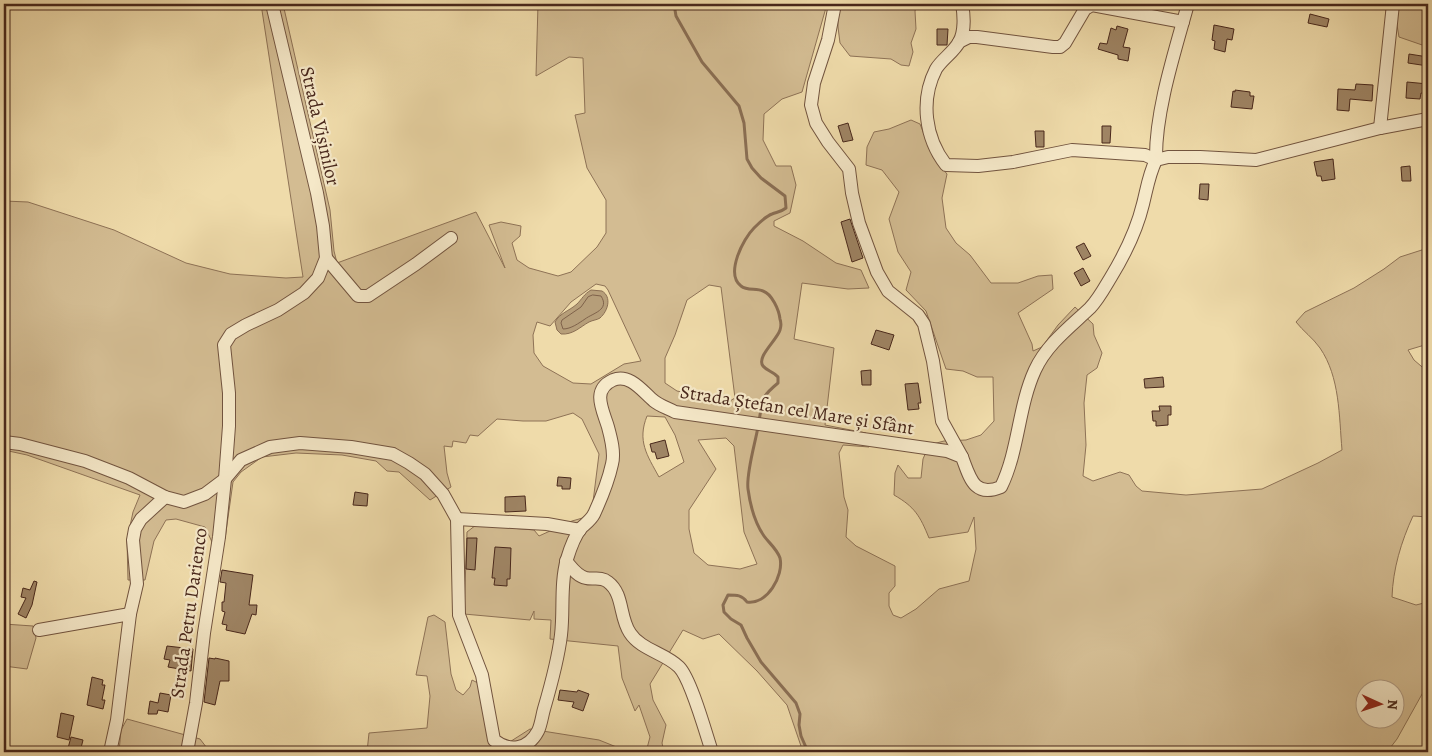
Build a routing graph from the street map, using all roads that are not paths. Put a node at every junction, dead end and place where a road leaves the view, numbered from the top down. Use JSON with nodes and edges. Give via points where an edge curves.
{"nodes":[{"id":1,"x":272,"y":4,"type":"edge"},
{"id":2,"x":835,"y":4,"type":"edge"},
{"id":3,"x":962,"y":4,"type":"edge"},
{"id":4,"x":1188,"y":4,"type":"edge"},
{"id":5,"x":1393,"y":4,"type":"edge"},
{"id":6,"x":1183,"y":22,"type":"junction"},
{"id":7,"x":959,"y":42,"type":"junction"},
{"id":8,"x":1428,"y":119,"type":"edge"},
{"id":9,"x":1380,"y":128,"type":"junction"},
{"id":10,"x":1156,"y":160,"type":"junction"},
{"id":11,"x":451,"y":238,"type":"dead end"},
{"id":12,"x":326,"y":258,"type":"junction"},
{"id":13,"x":4,"y":442,"type":"edge"},
{"id":14,"x":962,"y":457,"type":"junction"},
{"id":15,"x":225,"y":479,"type":"junction"},
{"id":16,"x":165,"y":498,"type":"junction"},
{"id":17,"x":457,"y":519,"type":"junction"},
{"id":18,"x":580,"y":530,"type":"junction"},
{"id":19,"x":566,"y":561,"type":"junction"},
{"id":20,"x":130,"y":614,"type":"junction"},
{"id":21,"x":39,"y":630,"type":"dead end"},
{"id":22,"x":110,"y":752,"type":"edge"},
{"id":23,"x":187,"y":752,"type":"edge"},
{"id":24,"x":712,"y":752,"type":"edge"}],
"edges":[{"from":1,"to":12,"type":"street","name":"Strada Vișinilor","via":[[317,193]]},
{"from":2,"to":14,"type":"street","via":[[814,83],[811,104],[816,123],[849,169],[859,223],[877,272],[888,291],[918,315],[924,324],[942,421]]},
{"from":3,"to":7,"type":"street"},
{"from":4,"to":6,"type":"street"},
{"from":5,"to":9,"type":"street"},
{"from":6,"to":7,"type":"street","via":[[1092,5],[1085,9],[1060,47],[977,37]]},
{"from":6,"to":10,"type":"street","via":[[1156,138]]},
{"from":7,"to":10,"type":"street","via":[[936,69],[926,113],[931,137],[946,165],[1013,162],[1072,150],[1145,155]]},
{"from":8,"to":9,"type":"street"},
{"from":9,"to":10,"type":"street","via":[[1256,160],[1192,157]]},
{"from":10,"to":14,"type":"street","via":[[1135,231],[1112,275],[1092,307],[1071,323],[1047,350],[1035,370],[1010,470],[1002,487],[992,491],[979,488],[972,482]]},
{"from":11,"to":12,"type":"street","via":[[368,296],[358,296]]},
{"from":12,"to":15,"type":"street","via":[[318,278],[304,292],[278,310],[231,334],[224,346],[229,393]]},
{"from":13,"to":16,"type":"street","name":"Strada Ștefan cel Mare și Sfânt","via":[[85,461],[128,478]]},
{"from":14,"to":18,"type":"street","name":"Strada Ștefan cel Mare și Sfânt","via":[[947,452],[675,412],[655,402],[635,383],[614,380],[605,386],[600,396],[612,448],[612,463],[593,516]]},
{"from":15,"to":16,"type":"street","name":"Strada Ștefan cel Mare și Sfânt","via":[[205,494],[184,502]]},
{"from":15,"to":17,"type":"street","name":"Strada Ștefan cel Mare și Sfânt","via":[[241,460],[270,447],[300,443],[393,454],[425,474],[443,494]]},
{"from":15,"to":23,"type":"street","name":"Strada Petru Darienco"},
{"from":16,"to":20,"type":"street","via":[[135,529],[136,584]]},
{"from":17,"to":18,"type":"street","via":[[548,524]]},
{"from":17,"to":19,"type":"street","name":"Strada Ștefan cel Mare și Sfânt","via":[[459,615],[482,675],[494,740],[502,746],[522,747],[538,731],[561,635]]},
{"from":18,"to":19,"type":"street","name":"Strada Ștefan cel Mare și Sfânt"},
{"from":19,"to":24,"type":"street","via":[[578,575],[607,580],[619,597],[628,632],[637,642],[680,668],[689,683]]},
{"from":20,"to":21,"type":"street"},
{"from":20,"to":22,"type":"street"}]}
